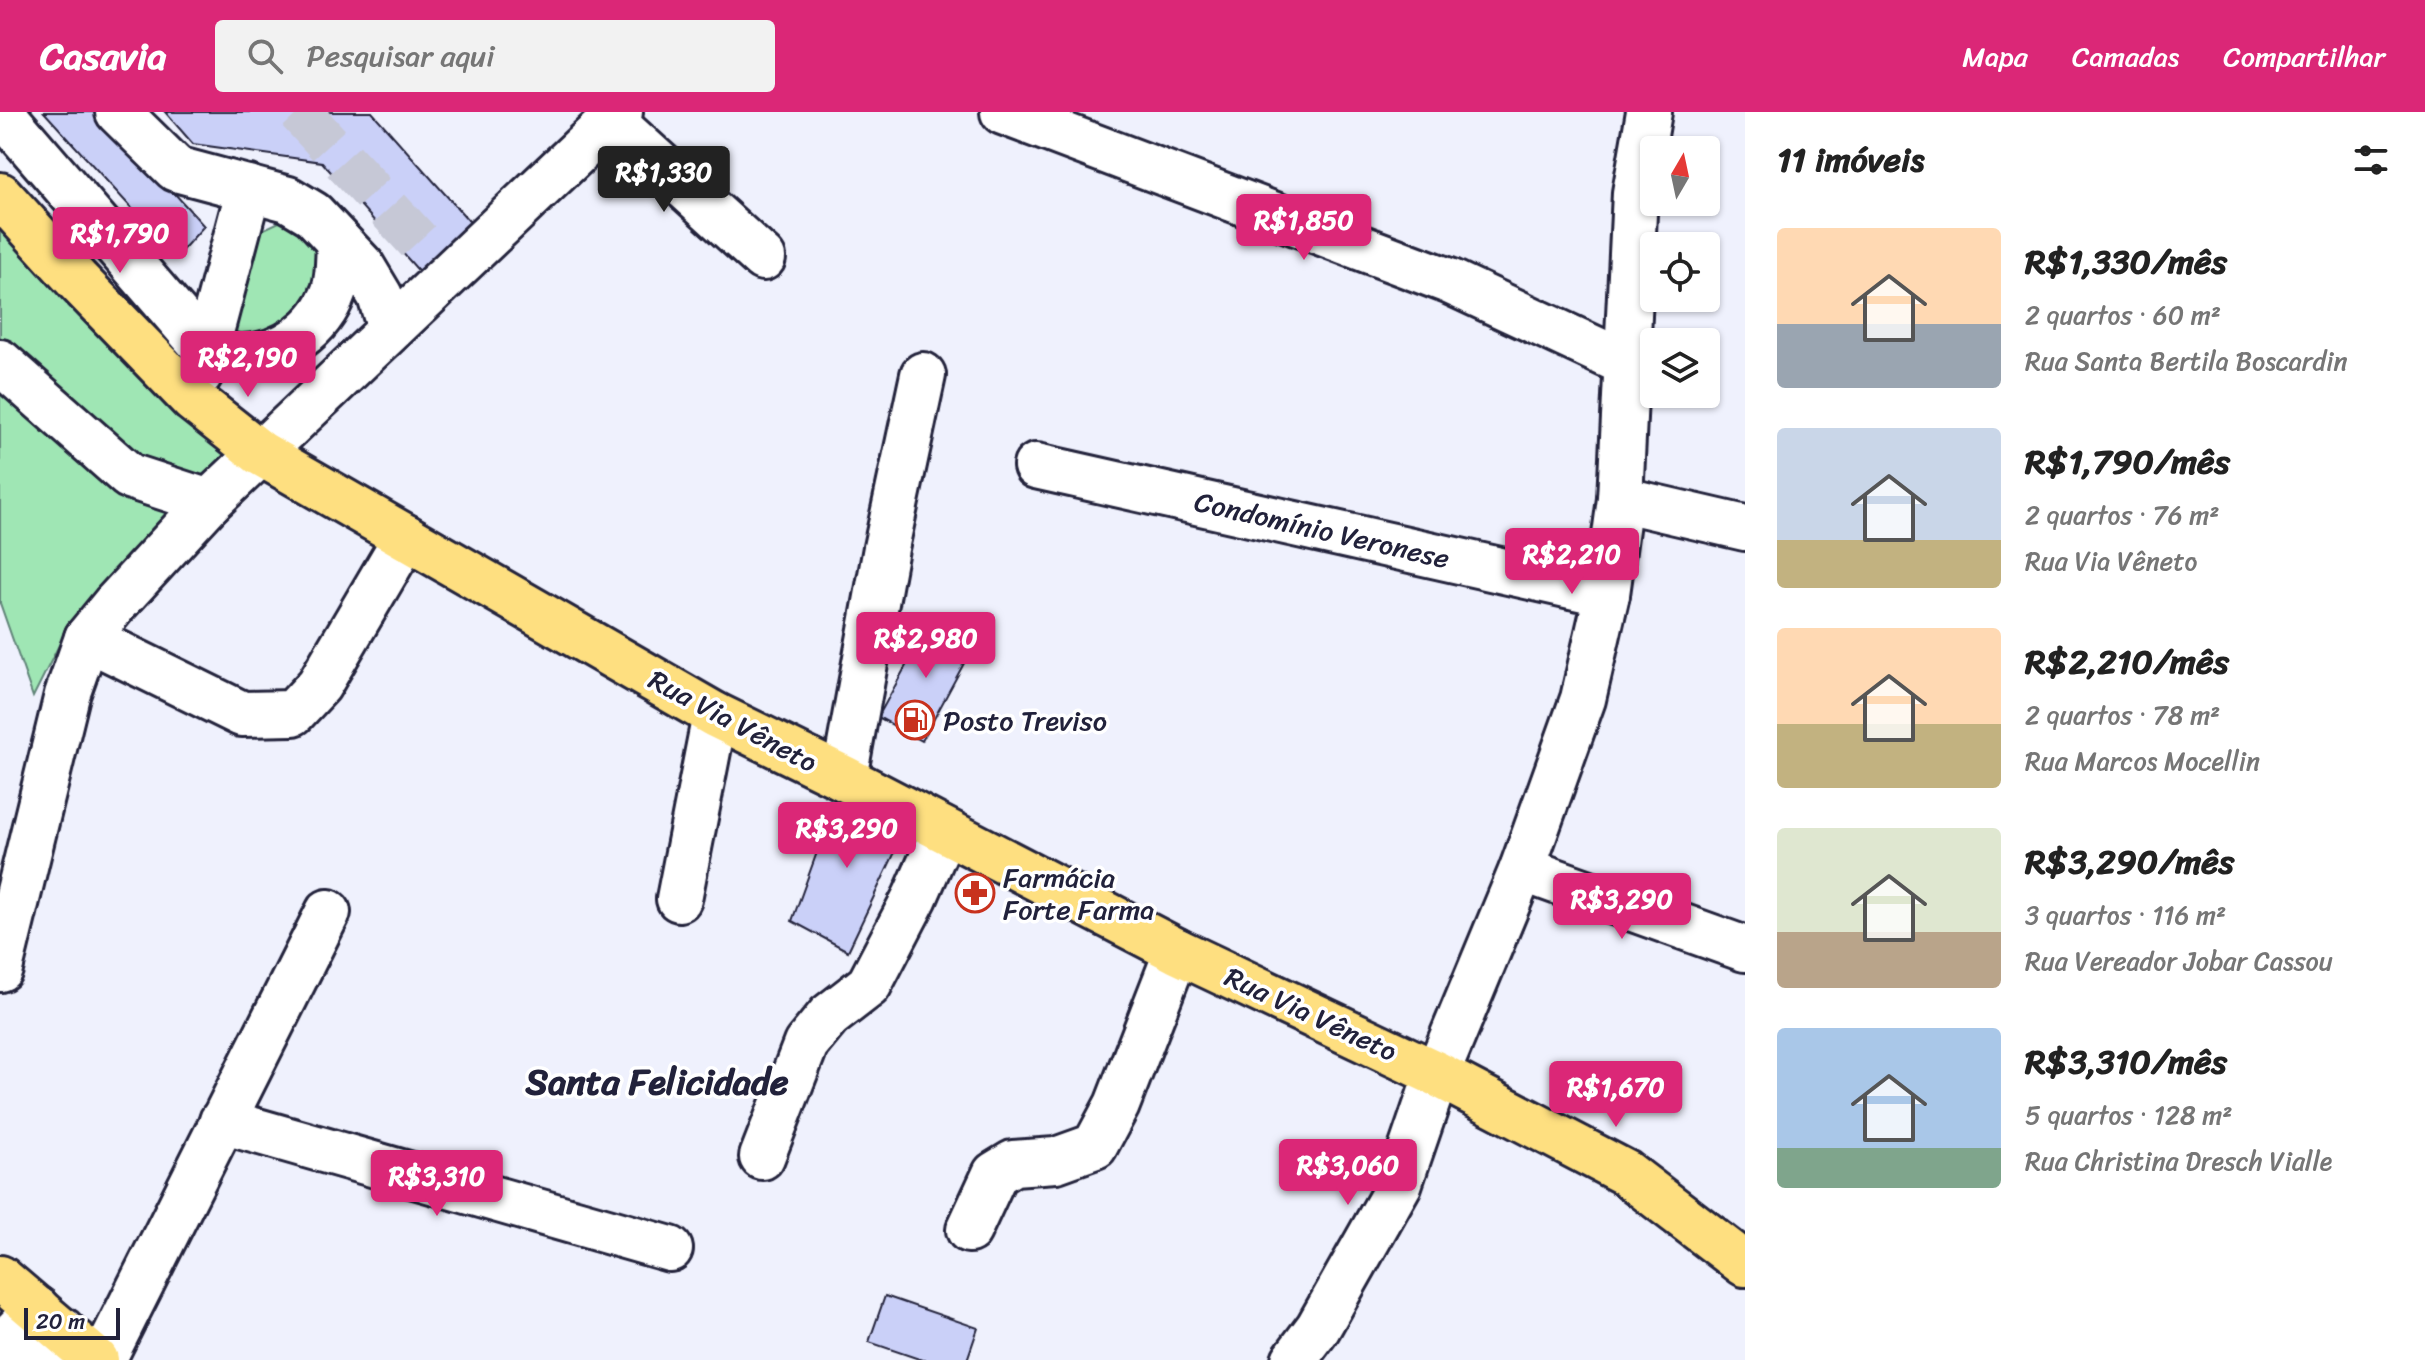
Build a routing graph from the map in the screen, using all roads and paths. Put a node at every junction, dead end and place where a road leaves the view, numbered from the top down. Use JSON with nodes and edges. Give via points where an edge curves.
{"nodes":[{"id":1,"x":1,"y":112,"type":"edge"},
{"id":2,"x":118,"y":112,"type":"edge"},
{"id":3,"x":1003,"y":112,"type":"edge"},
{"id":4,"x":1649,"y":112,"type":"edge"},
{"id":5,"x":616,"y":116,"type":"edge"},
{"id":6,"x":249,"y":188,"type":"junction"},
{"id":7,"x":0,"y":195,"type":"edge"},
{"id":8,"x":339,"y":242,"type":"junction"},
{"id":9,"x":763,"y":258,"type":"dead end"},
{"id":10,"x":390,"y":329,"type":"junction"},
{"id":11,"x":207,"y":351,"type":"junction"},
{"id":12,"x":0,"y":362,"type":"edge"},
{"id":13,"x":1625,"y":363,"type":"junction"},
{"id":14,"x":923,"y":375,"type":"dead end"},
{"id":15,"x":193,"y":400,"type":"junction"},
{"id":16,"x":260,"y":453,"type":"junction"},
{"id":17,"x":1036,"y":466,"type":"dead end"},
{"id":18,"x":1620,"y":499,"type":"junction"},
{"id":19,"x":209,"y":502,"type":"junction"},
{"id":20,"x":1745,"y":528,"type":"edge"},
{"id":21,"x":406,"y":537,"type":"junction"},
{"id":22,"x":1607,"y":594,"type":"junction"},
{"id":23,"x":87,"y":638,"type":"junction"},
{"id":24,"x":715,"y":715,"type":"junction"},
{"id":25,"x":844,"y":778,"type":"junction"},
{"id":26,"x":944,"y":831,"type":"junction"},
{"id":27,"x":1522,"y":869,"type":"junction"},
{"id":28,"x":679,"y":899,"type":"dead end"},
{"id":29,"x":328,"y":912,"type":"dead end"},
{"id":30,"x":1745,"y":949,"type":"edge"},
{"id":31,"x":1177,"y":951,"type":"junction"},
{"id":32,"x":0,"y":969,"type":"edge"},
{"id":33,"x":1437,"y":1074,"type":"junction"},
{"id":34,"x":222,"y":1121,"type":"junction"},
{"id":35,"x":762,"y":1157,"type":"dead end"},
{"id":36,"x":969,"y":1230,"type":"dead end"},
{"id":37,"x":670,"y":1249,"type":"dead end"},
{"id":38,"x":1745,"y":1264,"type":"edge"},
{"id":39,"x":0,"y":1278,"type":"edge"},
{"id":40,"x":45,"y":1333,"type":"edge"},
{"id":41,"x":0,"y":1348,"type":"edge"},
{"id":42,"x":96,"y":1360,"type":"edge"},
{"id":43,"x":103,"y":1360,"type":"edge"},
{"id":44,"x":1294,"y":1360,"type":"edge"}],
"edges":[{"from":1,"to":11,"type":"street"},
{"from":2,"to":6,"type":"street","via":[[176,169]]},
{"from":3,"to":13,"type":"street","via":[[1449,281]]},
{"from":4,"to":13,"type":"street","via":[[1635,193]]},
{"from":5,"to":9,"type":"street"},
{"from":5,"to":10,"type":"street","via":[[443,270]]},
{"from":6,"to":8,"type":"street","via":[[300,205]]},
{"from":6,"to":11,"type":"street"},
{"from":7,"to":15,"type":"main road","name":"Rua Via Vêneto"},
{"from":8,"to":10,"type":"street","via":[[380,296]]},
{"from":8,"to":11,"type":"street","via":[[333,292],[319,318],[298,339],[272,352],[243,357]]},
{"from":10,"to":16,"type":"street"},
{"from":11,"to":15,"type":"street"},
{"from":12,"to":19,"type":"street","via":[[129,476]]},
{"from":13,"to":18,"type":"street"},
{"from":14,"to":25,"type":"street"},
{"from":15,"to":16,"type":"main road","name":"Rua Via Vêneto"},
{"from":16,"to":19,"type":"street"},
{"from":16,"to":21,"type":"main road","name":"Rua Via Vêneto"},
{"from":17,"to":22,"type":"street","name":"Condomínio Veronese"},
{"from":18,"to":20,"type":"street"},
{"from":18,"to":22,"type":"street"},
{"from":19,"to":23,"type":"street"},
{"from":21,"to":23,"type":"street","via":[[319,685],[293,713],[242,714]]},
{"from":21,"to":24,"type":"main road","name":"Rua Via Vêneto"},
{"from":22,"to":27,"type":"street","via":[[1583,699]]},
{"from":23,"to":32,"type":"street","via":[[67,695]]},
{"from":24,"to":25,"type":"main road","name":"Rua Via Vêneto"},
{"from":24,"to":28,"type":"street"},
{"from":25,"to":26,"type":"main road","name":"Rua Via Vêneto"},
{"from":26,"to":31,"type":"main road","name":"Rua Via Vêneto"},
{"from":26,"to":35,"type":"street","via":[[869,985],[829,1016],[806,1044]]},
{"from":27,"to":30,"type":"street"},
{"from":27,"to":33,"type":"street"},
{"from":29,"to":34,"type":"street"},
{"from":31,"to":33,"type":"main road","name":"Rua Via Vêneto"},
{"from":31,"to":36,"type":"street","via":[[1117,1105],[1095,1146],[1056,1160],[1013,1163],[995,1174]]},
{"from":33,"to":38,"type":"main road","name":"Rua Via Vêneto","via":[[1626,1173]]},
{"from":33,"to":44,"type":"street","via":[[1399,1185],[1318,1328]]},
{"from":34,"to":37,"type":"street"},
{"from":34,"to":43,"type":"street"},
{"from":39,"to":40,"type":"main road"},
{"from":40,"to":41,"type":"street"},
{"from":40,"to":42,"type":"main road"}]}
